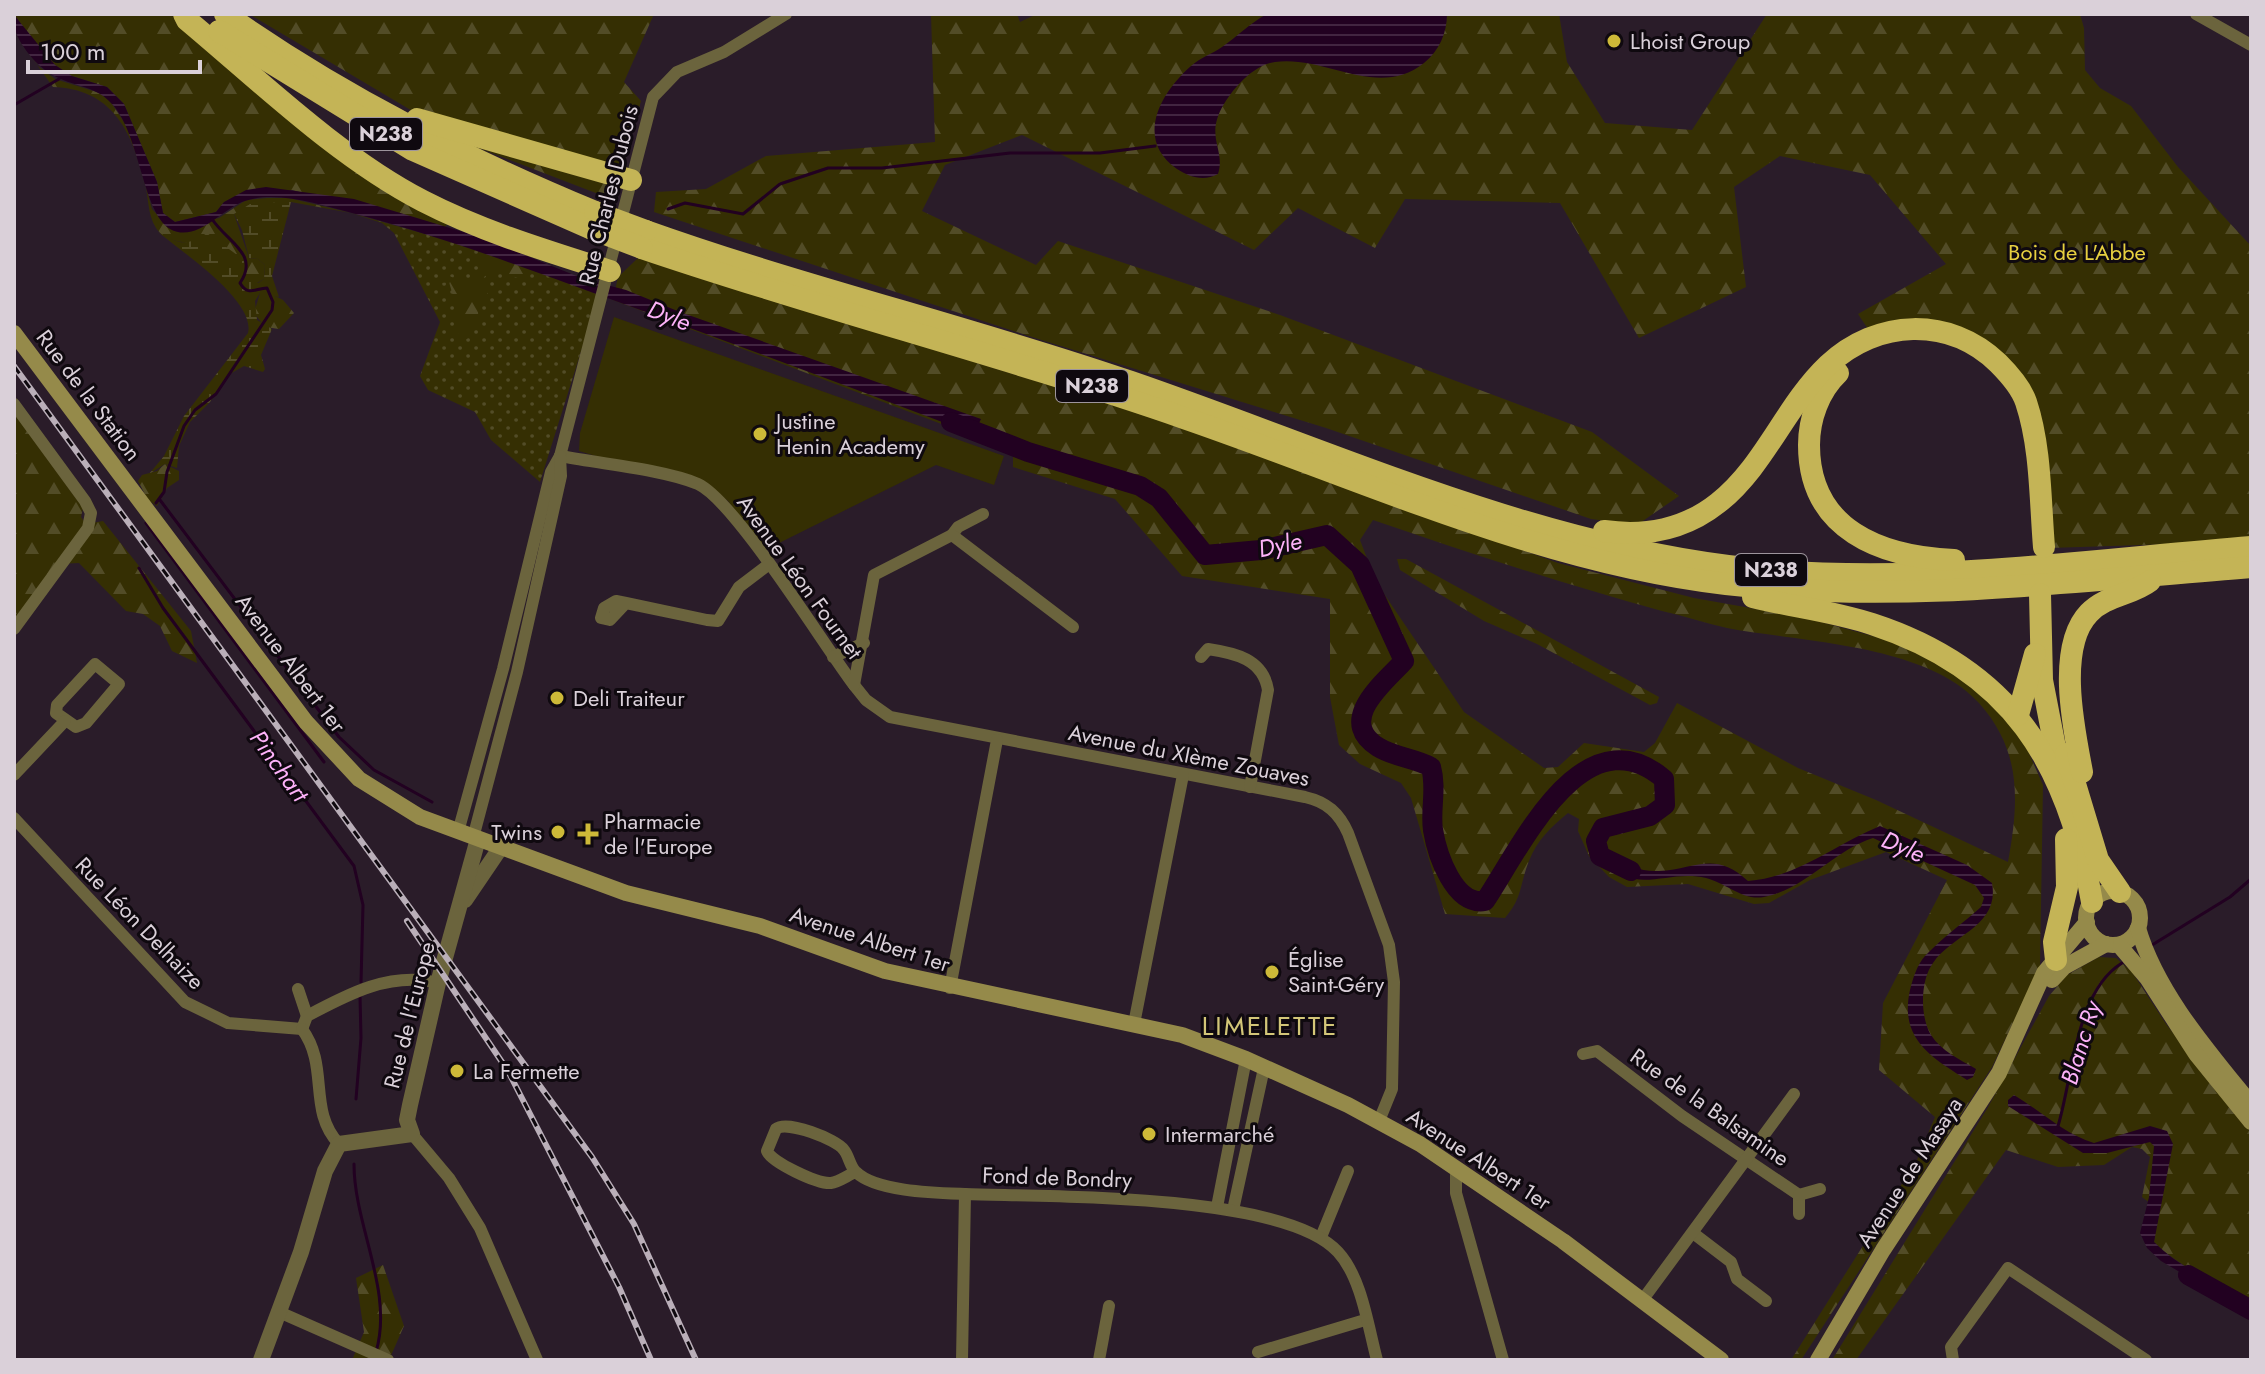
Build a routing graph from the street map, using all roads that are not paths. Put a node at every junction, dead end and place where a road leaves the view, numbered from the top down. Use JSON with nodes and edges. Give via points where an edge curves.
{"nodes":[{"id":1,"x":184,"y":14,"type":"edge"},
{"id":2,"x":195,"y":14,"type":"edge"},
{"id":3,"x":225,"y":14,"type":"edge"},
{"id":4,"x":786,"y":14,"type":"edge"},
{"id":5,"x":2196,"y":14,"type":"edge"},
{"id":6,"x":2251,"y":45,"type":"edge"},
{"id":7,"x":346,"y":92,"type":"junction"},
{"id":8,"x":631,"y":180,"type":"junction"},
{"id":9,"x":594,"y":221,"type":"junction"},
{"id":10,"x":644,"y":239,"type":"junction"},
{"id":11,"x":609,"y":275,"type":"junction"},
{"id":12,"x":14,"y":333,"type":"edge"},
{"id":13,"x":14,"y":404,"type":"edge"},
{"id":14,"x":560,"y":456,"type":"junction"},
{"id":15,"x":128,"y":484,"type":"joint"},
{"id":16,"x":983,"y":514,"type":"dead end"},
{"id":17,"x":1543,"y":525,"type":"junction"},
{"id":18,"x":952,"y":535,"type":"junction"},
{"id":19,"x":2251,"y":547,"type":"edge"},
{"id":20,"x":768,"y":565,"type":"junction"},
{"id":21,"x":2251,"y":567,"type":"edge"},
{"id":22,"x":2003,"y":568,"type":"junction"},
{"id":23,"x":2158,"y":574,"type":"junction"},
{"id":24,"x":1723,"y":583,"type":"junction"},
{"id":25,"x":626,"y":603,"type":"dead end"},
{"id":26,"x":1073,"y":627,"type":"dead end"},
{"id":27,"x":14,"y":629,"type":"edge"},
{"id":28,"x":2042,"y":630,"type":"junction"},
{"id":29,"x":864,"y":643,"type":"junction"},
{"id":30,"x":833,"y":657,"type":"junction"},
{"id":31,"x":1201,"y":657,"type":"dead end"},
{"id":32,"x":503,"y":669,"type":"junction"},
{"id":33,"x":517,"y":672,"type":"junction"},
{"id":34,"x":854,"y":685,"type":"junction"},
{"id":35,"x":2018,"y":715,"type":"junction"},
{"id":36,"x":65,"y":721,"type":"junction"},
{"id":37,"x":997,"y":740,"type":"junction"},
{"id":38,"x":480,"y":755,"type":"junction"},
{"id":39,"x":495,"y":759,"type":"junction"},
{"id":40,"x":14,"y":775,"type":"edge"},
{"id":41,"x":1183,"y":775,"type":"junction"},
{"id":42,"x":1250,"y":787,"type":"junction"},
{"id":43,"x":2067,"y":813,"type":"junction"},
{"id":44,"x":14,"y":818,"type":"edge"},
{"id":45,"x":2088,"y":832,"type":"junction"},
{"id":46,"x":470,"y":836,"type":"junction"},
{"id":47,"x":501,"y":847,"type":"junction"},
{"id":48,"x":2120,"y":892,"type":"junction"},
{"id":49,"x":459,"y":907,"type":"junction"},
{"id":50,"x":2089,"y":912,"type":"junction"},
{"id":51,"x":2138,"y":928,"type":"junction"},
{"id":52,"x":2112,"y":944,"type":"junction"},
{"id":53,"x":2056,"y":960,"type":"junction"},
{"id":54,"x":438,"y":983,"type":"junction"},
{"id":55,"x":950,"y":988,"type":"junction"},
{"id":56,"x":298,"y":989,"type":"dead end"},
{"id":57,"x":2031,"y":1006,"type":"junction"},
{"id":58,"x":307,"y":1016,"type":"junction"},
{"id":59,"x":1134,"y":1024,"type":"junction"},
{"id":60,"x":302,"y":1029,"type":"junction"},
{"id":61,"x":1583,"y":1054,"type":"dead end"},
{"id":62,"x":1246,"y":1059,"type":"junction"},
{"id":63,"x":1264,"y":1068,"type":"junction"},
{"id":64,"x":1794,"y":1094,"type":"dead end"},
{"id":65,"x":2251,"y":1104,"type":"edge"},
{"id":66,"x":1379,"y":1121,"type":"junction"},
{"id":67,"x":2251,"y":1122,"type":"edge"},
{"id":68,"x":412,"y":1134,"type":"junction"},
{"id":69,"x":339,"y":1144,"type":"junction"},
{"id":70,"x":1745,"y":1159,"type":"junction"},
{"id":71,"x":1456,"y":1167,"type":"junction"},
{"id":72,"x":1348,"y":1171,"type":"dead end"},
{"id":73,"x":856,"y":1172,"type":"junction"},
{"id":74,"x":1472,"y":1178,"type":"junction"},
{"id":75,"x":1820,"y":1189,"type":"dead end"},
{"id":76,"x":965,"y":1194,"type":"junction"},
{"id":77,"x":1799,"y":1195,"type":"junction"},
{"id":78,"x":1460,"y":1202,"type":"junction"},
{"id":79,"x":1217,"y":1207,"type":"junction"},
{"id":80,"x":1233,"y":1210,"type":"junction"},
{"id":81,"x":1799,"y":1214,"type":"dead end"},
{"id":82,"x":1693,"y":1233,"type":"junction"},
{"id":83,"x":1321,"y":1237,"type":"junction"},
{"id":84,"x":1766,"y":1301,"type":"dead end"},
{"id":85,"x":1641,"y":1302,"type":"junction"},
{"id":86,"x":1109,"y":1306,"type":"dead end"},
{"id":87,"x":279,"y":1312,"type":"junction"},
{"id":88,"x":1365,"y":1320,"type":"junction"},
{"id":89,"x":1258,"y":1352,"type":"dead end"},
{"id":90,"x":386,"y":1359,"type":"edge"},
{"id":91,"x":261,"y":1360,"type":"edge"},
{"id":92,"x":537,"y":1360,"type":"edge"},
{"id":93,"x":962,"y":1360,"type":"edge"},
{"id":94,"x":1099,"y":1360,"type":"edge"},
{"id":95,"x":1377,"y":1360,"type":"edge"},
{"id":96,"x":1503,"y":1360,"type":"edge"},
{"id":97,"x":1721,"y":1360,"type":"edge"},
{"id":98,"x":1818,"y":1360,"type":"edge"},
{"id":99,"x":1953,"y":1360,"type":"edge"},
{"id":100,"x":2146,"y":1360,"type":"edge"}],
"edges":[{"from":1,"to":11,"type":"highway","via":[[387,180],[465,220]]},
{"from":2,"to":9,"type":"highway","number":"N238","via":[[413,150]]},
{"from":3,"to":7,"type":"highway","number":"N238"},
{"from":4,"to":8,"type":"street","name":"Rue Charles Dubois","via":[[724,52],[677,72],[659,88]]},
{"from":5,"to":6,"type":"street"},
{"from":7,"to":8,"type":"highway","via":[[367,93],[426,124]]},
{"from":7,"to":9,"type":"highway","number":"N238"},
{"from":8,"to":11,"type":"street","name":"Rue Charles Dubois"},
{"from":9,"to":10,"type":"highway","number":"N238","bridge":true},
{"from":10,"to":17,"type":"highway","number":"N238","via":[[1085,366]]},
{"from":10,"to":24,"type":"highway","number":"N238","via":[[748,283],[1081,382],[1536,541]]},
{"from":11,"to":14,"type":"street","name":"Rue Charles Dubois"},
{"from":12,"to":15,"type":"main road","name":"Rue de la Station"},
{"from":13,"to":27,"type":"street","via":[[91,517]]},
{"from":14,"to":20,"type":"street","name":"Avenue Léon Fournet","via":[[701,485],[717,497]]},
{"from":14,"to":32,"type":"street","name":"Rue Charles Dubois","via":[[551,472]]},
{"from":14,"to":33,"type":"street","name":"Rue Charles Dubois","via":[[561,476]]},
{"from":15,"to":46,"type":"main road","name":"Avenue Albert 1er","via":[[330,751],[390,799]]},
{"from":16,"to":18,"type":"street"},
{"from":17,"to":22,"type":"highway","number":"N238","via":[[1727,566],[1838,575]]},
{"from":17,"to":22,"type":"highway","via":[[1649,534],[1694,519],[1737,486],[1828,365],[1870,338],[1917,328],[1965,339],[2010,375],[2025,398],[2033,426],[2040,547],[2027,447],[2011,396],[1975,357],[1935,341],[1887,342],[1847,363],[1829,382],[1809,434],[1815,487],[1828,509],[1871,544],[1898,554]]},
{"from":18,"to":26,"type":"street"},
{"from":18,"to":29,"type":"street","via":[[874,575]]},
{"from":19,"to":22,"type":"highway","number":"N238"},
{"from":20,"to":25,"type":"street","via":[[739,587],[718,621]]},
{"from":20,"to":30,"type":"street","name":"Avenue Léon Fournet"},
{"from":21,"to":23,"type":"highway","number":"N238"},
{"from":23,"to":24,"type":"highway","number":"N238","via":[[1920,593]]},
{"from":23,"to":45,"type":"highway","via":[[2088,613],[2072,648],[2069,669]]},
{"from":24,"to":35,"type":"highway","via":[[1743,595],[1822,610],[1904,636],[1961,665]]},
{"from":28,"to":35,"type":"highway"},
{"from":28,"to":43,"type":"highway","via":[[2042,680]]},
{"from":28,"to":45,"type":"highway","via":[[2044,594],[2068,767]]},
{"from":29,"to":30,"type":"street"},
{"from":29,"to":34,"type":"street"},
{"from":30,"to":34,"type":"street","name":"Avenue Léon Fournet"},
{"from":31,"to":42,"type":"street","via":[[1208,649],[1237,654],[1266,680]]},
{"from":32,"to":33,"type":"street"},
{"from":32,"to":38,"type":"street","name":"Rue Charles Dubois"},
{"from":33,"to":39,"type":"street","name":"Rue Charles Dubois"},
{"from":34,"to":37,"type":"street","name":"Avenue Léon Fournet","via":[[890,717]]},
{"from":35,"to":43,"type":"highway","via":[[2048,765]]},
{"from":36,"to":36,"type":"street","via":[[80,727],[116,689],[119,684],[100,665],[57,705],[56,713]]},
{"from":36,"to":40,"type":"street"},
{"from":37,"to":41,"type":"street","name":"Avenue du XIème Zouaves"},
{"from":37,"to":55,"type":"street"},
{"from":38,"to":39,"type":"street"},
{"from":38,"to":46,"type":"street","name":"Rue Charles Dubois"},
{"from":39,"to":46,"type":"street","name":"Rue Charles Dubois"},
{"from":41,"to":42,"type":"street","name":"Avenue du XIème Zouaves"},
{"from":41,"to":59,"type":"street"},
{"from":42,"to":66,"type":"street","name":"Avenue du XIème Zouaves","via":[[1327,806],[1339,816],[1352,844],[1389,945],[1394,982],[1392,1089]]},
{"from":43,"to":50,"type":"highway"},
{"from":43,"to":53,"type":"highway","via":[[2067,887],[2054,942]]},
{"from":44,"to":60,"type":"street","name":"Rue Léon Delhaize","via":[[185,1002],[228,1023]]},
{"from":45,"to":48,"type":"highway","via":[[2098,860]]},
{"from":46,"to":47,"type":"main road","name":"Avenue Albert 1er"},
{"from":46,"to":49,"type":"street","name":"Rue de l'Europe"},
{"from":47,"to":49,"type":"street","name":"Rue de l'Europe"},
{"from":47,"to":55,"type":"main road","name":"Avenue Albert 1er","via":[[626,893],[760,926],[851,960]]},
{"from":48,"to":50,"type":"main road","via":[[2100,895]]},
{"from":48,"to":51,"type":"main road","via":[[2140,912]]},
{"from":49,"to":54,"type":"street","name":"Rue de l'Europe"},
{"from":50,"to":52,"type":"main road","via":[[2093,936]]},
{"from":50,"to":53,"type":"main road","name":"Avenue de Masaya"},
{"from":51,"to":52,"type":"main road","via":[[2127,942]]},
{"from":51,"to":65,"type":"main road","via":[[2180,1009]]},
{"from":52,"to":57,"type":"main road","name":"Avenue de Masaya","via":[[2064,967]]},
{"from":52,"to":67,"type":"main road","via":[[2147,978],[2196,1054]]},
{"from":53,"to":57,"type":"main road","name":"Avenue de Masaya","via":[[2044,973]]},
{"from":54,"to":58,"type":"street","via":[[411,978],[367,987]]},
{"from":54,"to":68,"type":"street","name":"Rue de l'Europe","via":[[408,1115]]},
{"from":55,"to":59,"type":"main road","name":"Avenue Albert 1er"},
{"from":56,"to":58,"type":"street"},
{"from":57,"to":98,"type":"main road","name":"Avenue de Masaya","via":[[1999,1073]]},
{"from":58,"to":60,"type":"street"},
{"from":59,"to":62,"type":"main road","name":"Avenue Albert 1er"},
{"from":60,"to":69,"type":"street","via":[[317,1061],[324,1127]]},
{"from":61,"to":70,"type":"street","name":"Rue de la Balsamine","via":[[1597,1045]]},
{"from":62,"to":63,"type":"main road","name":"Avenue Albert 1er"},
{"from":62,"to":79,"type":"street"},
{"from":63,"to":66,"type":"main road","name":"Avenue Albert 1er"},
{"from":63,"to":80,"type":"street"},
{"from":64,"to":70,"type":"street"},
{"from":66,"to":71,"type":"main road","name":"Avenue Albert 1er"},
{"from":68,"to":69,"type":"street"},
{"from":68,"to":92,"type":"street","via":[[449,1178],[480,1228]]},
{"from":69,"to":87,"type":"street","via":[[325,1171]]},
{"from":70,"to":77,"type":"street","name":"Rue de la Balsamine"},
{"from":70,"to":82,"type":"street"},
{"from":71,"to":74,"type":"main road","name":"Avenue Albert 1er"},
{"from":71,"to":78,"type":"street"},
{"from":72,"to":83,"type":"street"},
{"from":73,"to":73,"type":"street","via":[[839,1144],[790,1125],[776,1129],[767,1151],[773,1161],[820,1181],[831,1183]]},
{"from":73,"to":76,"type":"street","via":[[902,1191]]},
{"from":74,"to":78,"type":"street"},
{"from":74,"to":85,"type":"main road","name":"Avenue Albert 1er"},
{"from":75,"to":77,"type":"street","name":"Rue de la Balsamine"},
{"from":76,"to":79,"type":"street","name":"Fond de Bondry"},
{"from":76,"to":93,"type":"street","name":"Fond de Bondry"},
{"from":77,"to":81,"type":"street","name":"Rue de la Balsamine"},
{"from":78,"to":96,"type":"street"},
{"from":79,"to":80,"type":"street","name":"Fond de Bondry"},
{"from":80,"to":83,"type":"street","name":"Fond de Bondry"},
{"from":82,"to":84,"type":"street","via":[[1731,1262],[1737,1279]]},
{"from":82,"to":85,"type":"street"},
{"from":83,"to":88,"type":"street","name":"Fond de Bondry","via":[[1351,1271]]},
{"from":85,"to":97,"type":"main road","name":"Avenue Albert 1er"},
{"from":86,"to":94,"type":"street"},
{"from":87,"to":90,"type":"street"},
{"from":87,"to":91,"type":"street"},
{"from":88,"to":89,"type":"street"},
{"from":88,"to":95,"type":"street","name":"Fond de Bondry"},
{"from":99,"to":100,"type":"street","via":[[1951,1347],[2008,1268]]}]}
